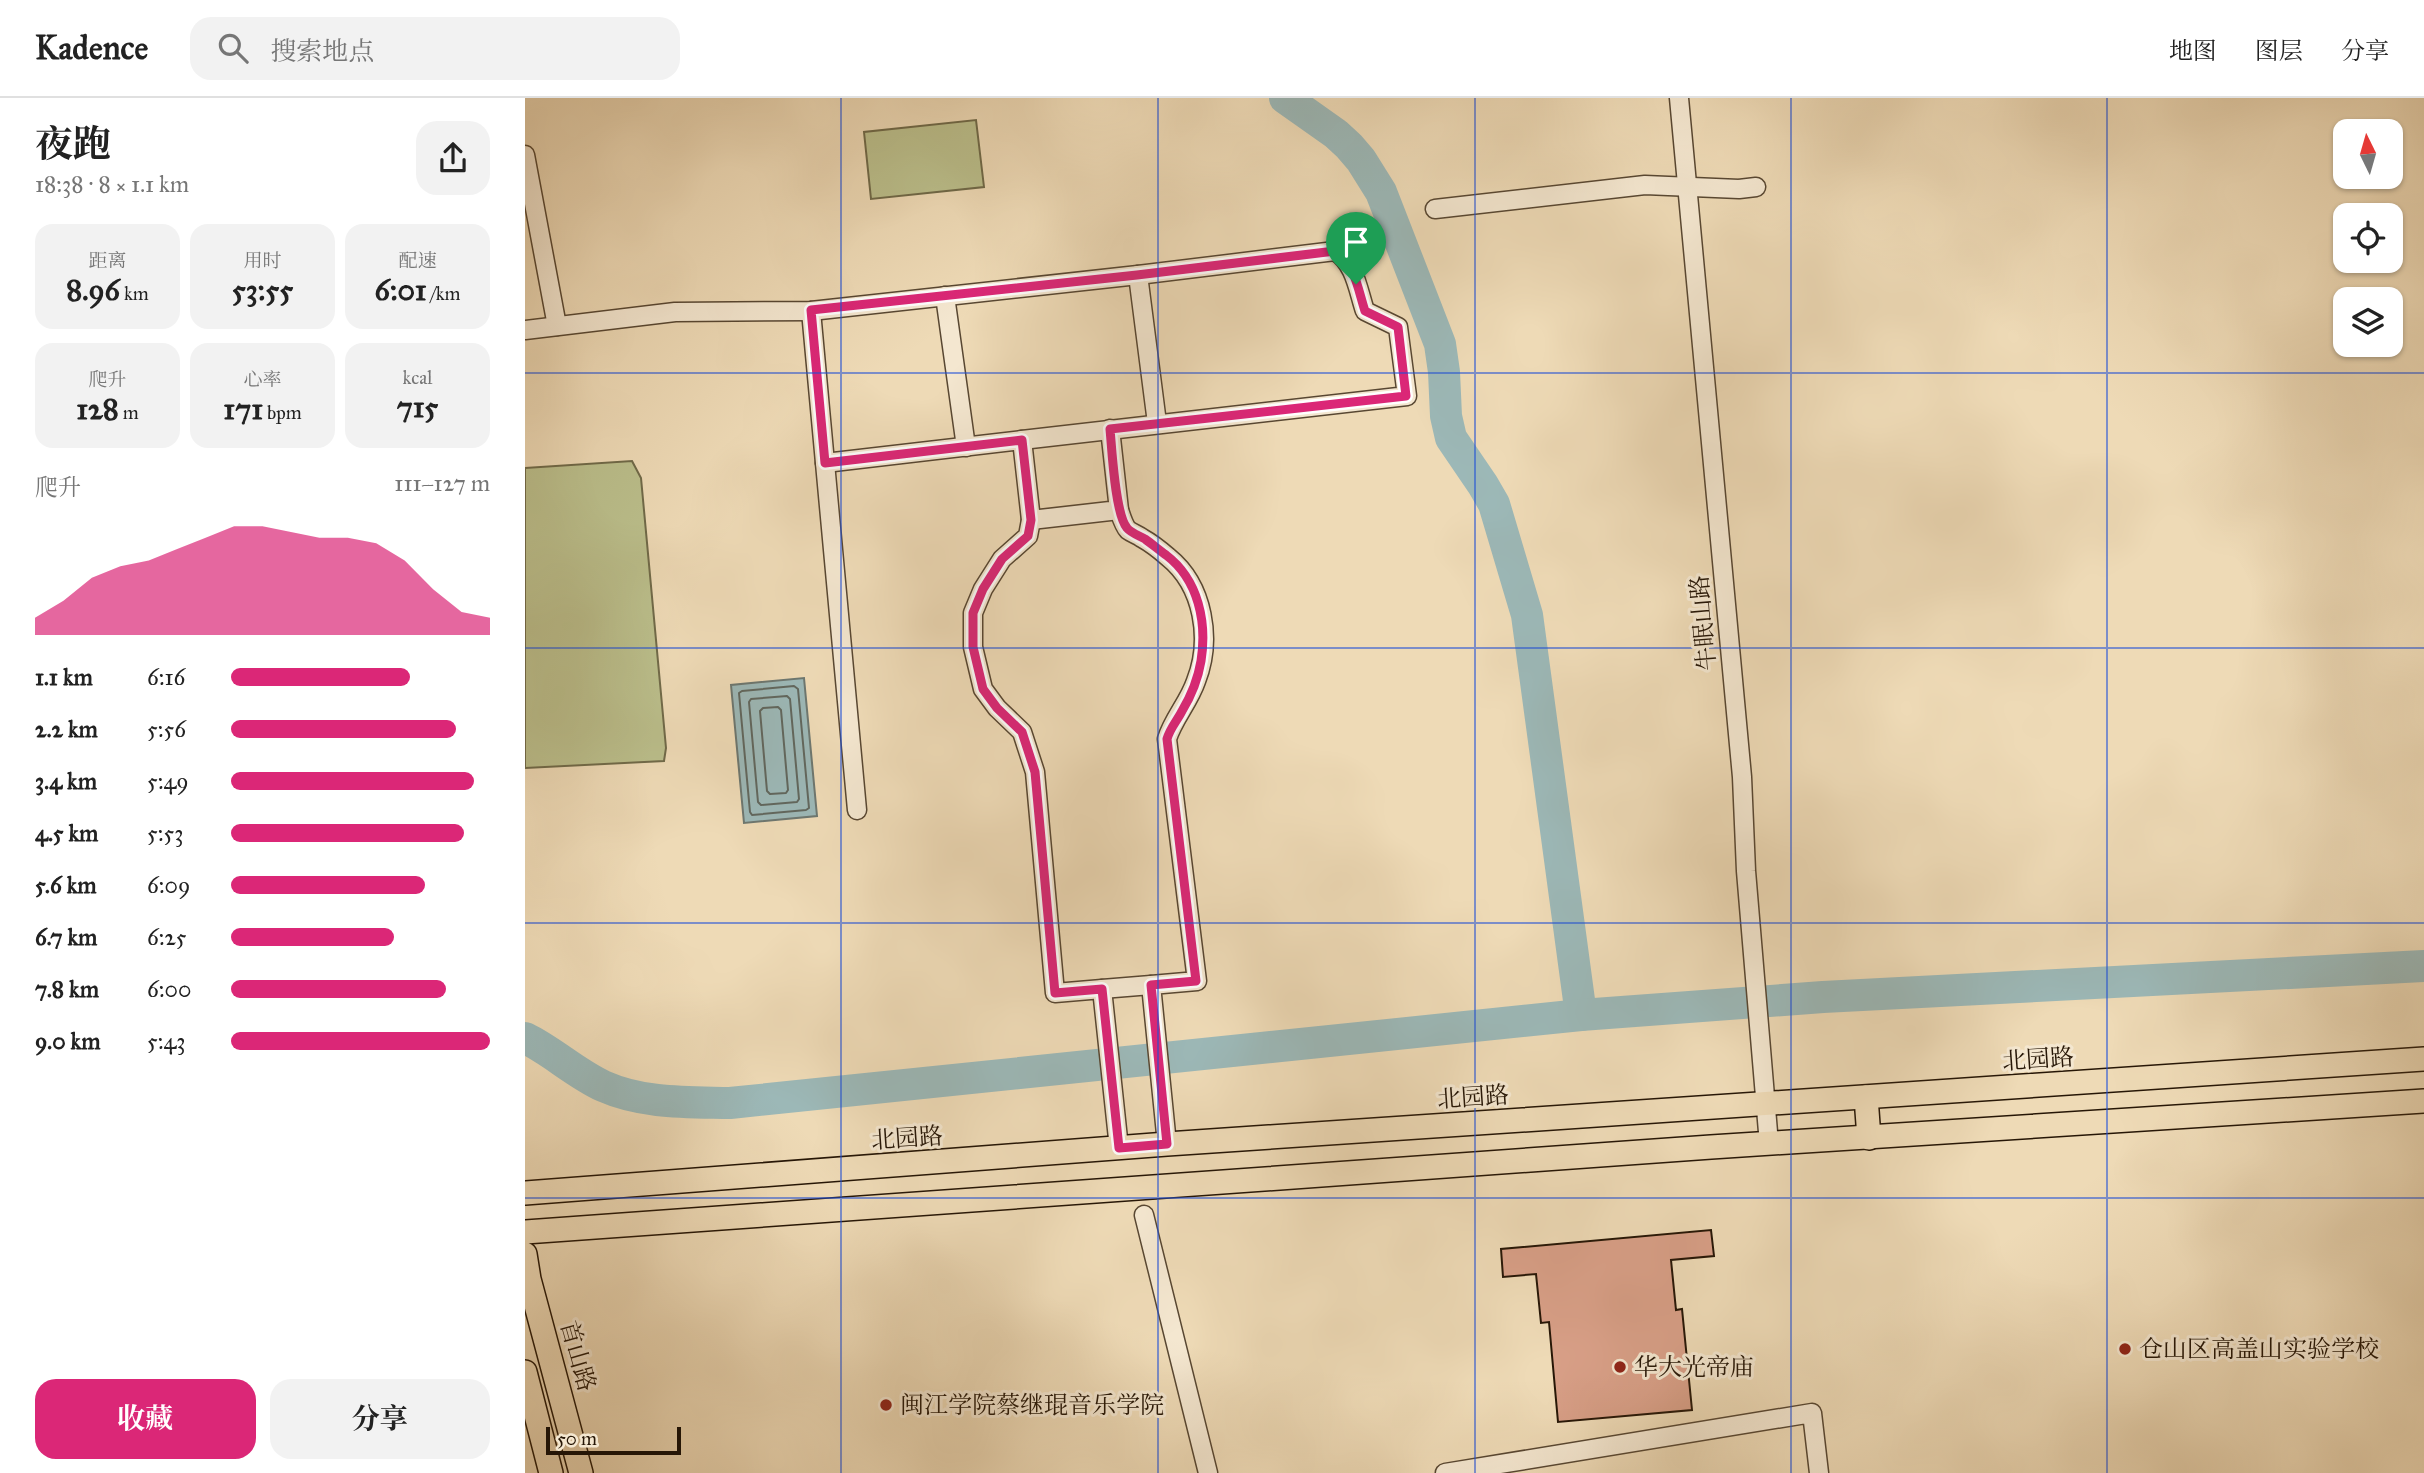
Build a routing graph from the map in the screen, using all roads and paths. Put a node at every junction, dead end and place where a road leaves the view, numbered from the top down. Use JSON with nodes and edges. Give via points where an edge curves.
{"nodes":[{"id":1,"x":1679,"y":98,"type":"edge"},
{"id":2,"x":525,"y":155,"type":"edge"},
{"id":3,"x":1688,"y":187,"type":"junction"},
{"id":4,"x":1756,"y":187,"type":"dead end"},
{"id":5,"x":1434,"y":209,"type":"dead end"},
{"id":6,"x":1137,"y":275,"type":"junction"},
{"id":7,"x":945,"y":296,"type":"junction"},
{"id":8,"x":811,"y":310,"type":"junction"},
{"id":9,"x":557,"y":326,"type":"junction"},
{"id":10,"x":525,"y":330,"type":"edge"},
{"id":11,"x":1157,"y":423,"type":"junction"},
{"id":12,"x":1110,"y":429,"type":"junction"},
{"id":13,"x":1022,"y":440,"type":"junction"},
{"id":14,"x":966,"y":447,"type":"junction"},
{"id":15,"x":825,"y":463,"type":"junction"},
{"id":16,"x":1119,"y":510,"type":"junction"},
{"id":17,"x":1031,"y":520,"type":"junction"},
{"id":18,"x":857,"y":810,"type":"dead end"},
{"id":19,"x":1151,"y":985,"type":"junction"},
{"id":20,"x":1102,"y":989,"type":"junction"},
{"id":21,"x":2424,"y":1059,"type":"edge"},
{"id":22,"x":1866,"y":1097,"type":"junction"},
{"id":23,"x":2424,"y":1101,"type":"edge"},
{"id":24,"x":1766,"y":1103,"type":"junction"},
{"id":25,"x":1674,"y":1110,"type":"junction"},
{"id":26,"x":1868,"y":1138,"type":"junction"},
{"id":27,"x":1167,"y":1144,"type":"junction"},
{"id":28,"x":1769,"y":1144,"type":"junction"},
{"id":29,"x":1119,"y":1148,"type":"junction"},
{"id":30,"x":1677,"y":1149,"type":"junction"},
{"id":31,"x":525,"y":1193,"type":"edge"},
{"id":32,"x":1144,"y":1215,"type":"dead end"},
{"id":33,"x":525,"y":1232,"type":"edge"},
{"id":34,"x":525,"y":1254,"type":"edge"},
{"id":35,"x":525,"y":1372,"type":"edge"},
{"id":36,"x":551,"y":1473,"type":"edge"},
{"id":37,"x":582,"y":1473,"type":"edge"},
{"id":38,"x":1208,"y":1473,"type":"edge"},
{"id":39,"x":1445,"y":1473,"type":"edge"},
{"id":40,"x":1819,"y":1473,"type":"edge"}],
"edges":[{"from":1,"to":3,"type":"street","name":"牛眠山路"},
{"from":2,"to":9,"type":"street"},
{"from":3,"to":4,"type":"street"},
{"from":3,"to":5,"type":"street","via":[[1645,185]]},
{"from":3,"to":24,"type":"street","name":"牛眠山路","via":[[1742,777]]},
{"from":6,"to":7,"type":"street"},
{"from":6,"to":11,"type":"street"},
{"from":6,"to":11,"type":"street","via":[[1335,251],[1350,265],[1365,311],[1398,327],[1406,396]]},
{"from":7,"to":8,"type":"street"},
{"from":7,"to":14,"type":"street"},
{"from":8,"to":9,"type":"street","via":[[675,312]]},
{"from":8,"to":15,"type":"street"},
{"from":9,"to":10,"type":"street"},
{"from":11,"to":12,"type":"street"},
{"from":12,"to":13,"type":"street"},
{"from":12,"to":16,"type":"street"},
{"from":13,"to":14,"type":"street"},
{"from":13,"to":17,"type":"street"},
{"from":14,"to":15,"type":"street"},
{"from":15,"to":18,"type":"street"},
{"from":16,"to":17,"type":"street"},
{"from":16,"to":19,"type":"street","via":[[1127,529],[1180,569],[1202,611],[1203,625],[1197,680],[1167,739],[1196,981]]},
{"from":17,"to":20,"type":"street","via":[[1028,536],[1002,559],[977,602],[973,647],[983,689],[1022,732],[1035,772],[1055,993]]},
{"from":19,"to":20,"type":"street"},
{"from":19,"to":27,"type":"street"},
{"from":20,"to":29,"type":"street"},
{"from":21,"to":22,"type":"main road","name":"北园路"},
{"from":22,"to":24,"type":"main road","name":"北园路"},
{"from":22,"to":26,"type":"main road"},
{"from":23,"to":26,"type":"main road"},
{"from":24,"to":25,"type":"main road","name":"北园路"},
{"from":24,"to":28,"type":"street","name":"牛眠山路"},
{"from":25,"to":27,"type":"main road","name":"北园路"},
{"from":25,"to":30,"type":"main road"},
{"from":26,"to":28,"type":"main road"},
{"from":27,"to":29,"type":"main road","name":"北园路"},
{"from":28,"to":30,"type":"main road"},
{"from":29,"to":31,"type":"main road","name":"北园路"},
{"from":30,"to":33,"type":"main road"},
{"from":32,"to":38,"type":"street"},
{"from":34,"to":37,"type":"main road","name":"首山路"},
{"from":35,"to":36,"type":"main road"},
{"from":39,"to":40,"type":"street","via":[[1812,1413]]}]}
